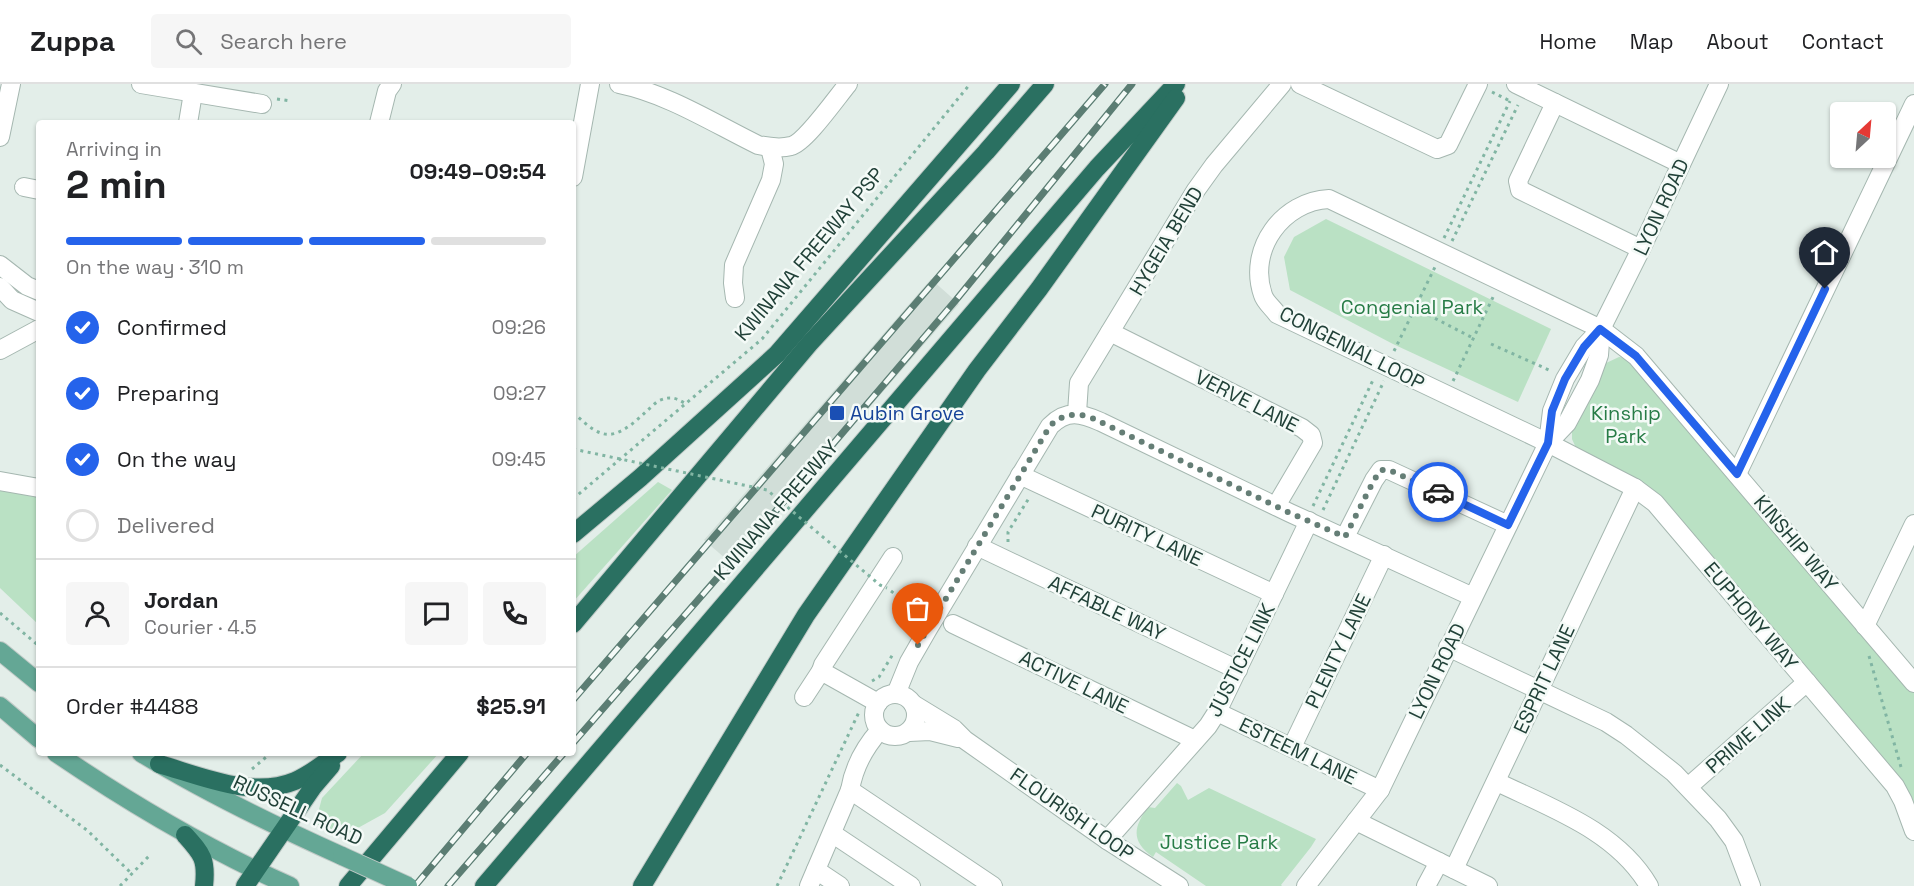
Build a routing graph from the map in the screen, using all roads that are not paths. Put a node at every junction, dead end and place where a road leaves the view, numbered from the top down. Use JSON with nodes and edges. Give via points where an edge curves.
{"nodes":[{"id":1,"x":11,"y":84,"type":"edge"},
{"id":2,"x":141,"y":84,"type":"edge"},
{"id":3,"x":392,"y":84,"type":"edge"},
{"id":4,"x":590,"y":84,"type":"edge"},
{"id":5,"x":620,"y":84,"type":"edge"},
{"id":6,"x":848,"y":84,"type":"edge"},
{"id":7,"x":1011,"y":84,"type":"edge"},
{"id":8,"x":1045,"y":84,"type":"edge"},
{"id":9,"x":1176,"y":84,"type":"edge"},
{"id":10,"x":1185,"y":84,"type":"edge"},
{"id":11,"x":1282,"y":84,"type":"edge"},
{"id":12,"x":1300,"y":84,"type":"edge"},
{"id":13,"x":1478,"y":84,"type":"edge"},
{"id":14,"x":1712,"y":86,"type":"edge"},
{"id":15,"x":1516,"y":89,"type":"edge"},
{"id":16,"x":194,"y":93,"type":"junction"},
{"id":17,"x":1555,"y":103,"type":"junction"},
{"id":18,"x":262,"y":104,"type":"dead end"},
{"id":19,"x":1914,"y":104,"type":"edge"},
{"id":20,"x":3,"y":110,"type":"edge"},
{"id":21,"x":190,"y":120,"type":"edge"},
{"id":22,"x":381,"y":120,"type":"edge"},
{"id":23,"x":0,"y":137,"type":"edge"},
{"id":24,"x":770,"y":148,"type":"junction"},
{"id":25,"x":576,"y":161,"type":"edge"},
{"id":26,"x":1681,"y":164,"type":"junction"},
{"id":27,"x":1641,"y":249,"type":"junction"},
{"id":28,"x":0,"y":265,"type":"edge"},
{"id":29,"x":36,"y":290,"type":"edge"},
{"id":30,"x":36,"y":293,"type":"edge"},
{"id":31,"x":735,"y":298,"type":"dead end"},
{"id":32,"x":4,"y":299,"type":"edge"},
{"id":33,"x":36,"y":311,"type":"edge"},
{"id":34,"x":1600,"y":329,"type":"junction"},
{"id":35,"x":36,"y":331,"type":"edge"},
{"id":36,"x":1110,"y":332,"type":"junction"},
{"id":37,"x":0,"y":350,"type":"edge"},
{"id":38,"x":1077,"y":414,"type":"junction"},
{"id":39,"x":1548,"y":443,"type":"junction"},
{"id":40,"x":1737,"y":474,"type":"junction"},
{"id":41,"x":1020,"y":475,"type":"junction"},
{"id":42,"x":0,"y":481,"type":"edge"},
{"id":43,"x":36,"y":487,"type":"edge"},
{"id":44,"x":1635,"y":488,"type":"junction"},
{"id":45,"x":1276,"y":506,"type":"junction"},
{"id":46,"x":1315,"y":513,"type":"junction"},
{"id":47,"x":1914,"y":524,"type":"edge"},
{"id":48,"x":1508,"y":525,"type":"junction"},
{"id":49,"x":576,"y":532,"type":"edge"},
{"id":50,"x":1345,"y":537,"type":"junction"},
{"id":51,"x":977,"y":546,"type":"junction"},
{"id":52,"x":1384,"y":555,"type":"junction"},
{"id":53,"x":893,"y":557,"type":"dead end"},
{"id":54,"x":1274,"y":594,"type":"junction"},
{"id":55,"x":1473,"y":597,"type":"junction"},
{"id":56,"x":576,"y":620,"type":"edge"},
{"id":57,"x":953,"y":624,"type":"dead end"},
{"id":58,"x":1865,"y":626,"type":"junction"},
{"id":59,"x":1449,"y":647,"type":"junction"},
{"id":60,"x":0,"y":651,"type":"edge"},
{"id":61,"x":1238,"y":670,"type":"junction"},
{"id":62,"x":821,"y":671,"type":"junction"},
{"id":63,"x":36,"y":681,"type":"edge"},
{"id":64,"x":1807,"y":682,"type":"junction"},
{"id":65,"x":1914,"y":683,"type":"edge"},
{"id":66,"x":1539,"y":689,"type":"junction"},
{"id":67,"x":896,"y":694,"type":"junction"},
{"id":68,"x":804,"y":697,"type":"dead end"},
{"id":69,"x":878,"y":703,"type":"junction"},
{"id":70,"x":913,"y":704,"type":"junction"},
{"id":71,"x":0,"y":706,"type":"edge"},
{"id":72,"x":1217,"y":712,"type":"junction"},
{"id":73,"x":880,"y":730,"type":"junction"},
{"id":74,"x":909,"y":732,"type":"junction"},
{"id":75,"x":36,"y":737,"type":"edge"},
{"id":76,"x":965,"y":740,"type":"junction"},
{"id":77,"x":1195,"y":740,"type":"junction"},
{"id":78,"x":1292,"y":747,"type":"junction"},
{"id":79,"x":61,"y":756,"type":"edge"},
{"id":80,"x":146,"y":756,"type":"edge"},
{"id":81,"x":334,"y":756,"type":"edge"},
{"id":82,"x":339,"y":756,"type":"edge"},
{"id":83,"x":457,"y":756,"type":"edge"},
{"id":84,"x":159,"y":764,"type":"junction"},
{"id":85,"x":1497,"y":782,"type":"junction"},
{"id":86,"x":1688,"y":787,"type":"junction"},
{"id":87,"x":850,"y":790,"type":"junction"},
{"id":88,"x":1380,"y":790,"type":"junction"},
{"id":89,"x":1356,"y":821,"type":"junction"},
{"id":90,"x":284,"y":830,"type":"junction"},
{"id":91,"x":1914,"y":831,"type":"edge"},
{"id":92,"x":833,"y":834,"type":"junction"},
{"id":93,"x":185,"y":835,"type":"junction"},
{"id":94,"x":1107,"y":840,"type":"junction"},
{"id":95,"x":669,"y":845,"type":"junction"},
{"id":96,"x":1447,"y":866,"type":"junction"},
{"id":97,"x":256,"y":871,"type":"junction"},
{"id":98,"x":812,"y":878,"type":"edge"},
{"id":99,"x":1173,"y":884,"type":"edge"},
{"id":100,"x":204,"y":886,"type":"edge"},
{"id":101,"x":244,"y":886,"type":"edge"},
{"id":102,"x":290,"y":886,"type":"edge"},
{"id":103,"x":348,"y":886,"type":"edge"},
{"id":104,"x":408,"y":886,"type":"edge"},
{"id":105,"x":484,"y":886,"type":"edge"},
{"id":106,"x":642,"y":886,"type":"edge"},
{"id":107,"x":653,"y":886,"type":"edge"},
{"id":108,"x":840,"y":886,"type":"edge"},
{"id":109,"x":911,"y":886,"type":"edge"},
{"id":110,"x":993,"y":886,"type":"edge"},
{"id":111,"x":1306,"y":886,"type":"edge"},
{"id":112,"x":1426,"y":886,"type":"edge"},
{"id":113,"x":1488,"y":886,"type":"edge"},
{"id":114,"x":1649,"y":886,"type":"edge"},
{"id":115,"x":1751,"y":886,"type":"edge"}],
"edges":[{"from":1,"to":20,"type":"street"},
{"from":2,"to":16,"type":"street"},
{"from":3,"to":22,"type":"street"},
{"from":4,"to":25,"type":"street"},
{"from":5,"to":24,"type":"street","via":[[664,99]]},
{"from":6,"to":24,"type":"street","via":[[793,146]]},
{"from":7,"to":49,"type":"highway","via":[[777,354]]},
{"from":8,"to":56,"type":"highway","via":[[809,344]]},
{"from":9,"to":105,"type":"highway","name":"KWINANA FREEWAY","via":[[1097,168]]},
{"from":10,"to":95,"type":"highway","via":[[977,370],[806,615]]},
{"from":11,"to":36,"type":"street","name":"HYGEIA BEND","via":[[1196,190]]},
{"from":12,"to":13,"type":"street","via":[[1437,149],[1448,145]]},
{"from":14,"to":26,"type":"street","name":"LYON ROAD"},
{"from":15,"to":17,"type":"street"},
{"from":16,"to":18,"type":"street"},
{"from":16,"to":21,"type":"street"},
{"from":17,"to":26,"type":"street"},
{"from":17,"to":27,"type":"street","via":[[1518,181],[1520,190]]},
{"from":19,"to":40,"type":"street"},
{"from":20,"to":23,"type":"street"},
{"from":24,"to":31,"type":"street","via":[[774,164],[771,180],[734,265]]},
{"from":26,"to":27,"type":"street","name":"LYON ROAD"},
{"from":27,"to":34,"type":"street","name":"LYON ROAD"},
{"from":28,"to":29,"type":"street"},
{"from":30,"to":32,"type":"street"},
{"from":32,"to":33,"type":"street"},
{"from":34,"to":39,"type":"street","name":"LYON ROAD","via":[[1565,379],[1552,411]]},
{"from":34,"to":39,"type":"street","name":"CONGENIAL LOOP","via":[[1329,199],[1301,205],[1283,217],[1270,234],[1262,252],[1260,277],[1263,297],[1277,314]]},
{"from":34,"to":40,"type":"street","name":"KINSHIP WAY","via":[[1636,356]]},
{"from":35,"to":37,"type":"street"},
{"from":36,"to":38,"type":"street","name":"HYGEIA BEND","via":[[1079,383]]},
{"from":36,"to":45,"type":"street","name":"VERVE LANE","via":[[1311,435],[1312,443]]},
{"from":38,"to":41,"type":"street","via":[[1058,418],[1050,426]]},
{"from":38,"to":45,"type":"street"},
{"from":39,"to":44,"type":"street","name":"EUPHONY WAY"},
{"from":39,"to":48,"type":"street","name":"LYON ROAD"},
{"from":40,"to":58,"type":"street","name":"KINSHIP WAY"},
{"from":41,"to":51,"type":"street"},
{"from":41,"to":54,"type":"street","name":"PURITY LANE"},
{"from":42,"to":43,"type":"street"},
{"from":44,"to":64,"type":"street","name":"EUPHONY WAY","via":[[1655,503]]},
{"from":44,"to":66,"type":"street","name":"ESPRIT LANE"},
{"from":45,"to":46,"type":"street"},
{"from":46,"to":50,"type":"street"},
{"from":46,"to":54,"type":"street","name":"JUSTICE LINK"},
{"from":47,"to":58,"type":"street"},
{"from":48,"to":50,"type":"street","via":[[1389,470],[1381,470]]},
{"from":48,"to":55,"type":"street","name":"LYON ROAD"},
{"from":50,"to":52,"type":"street"},
{"from":51,"to":61,"type":"street","name":"AFFABLE WAY"},
{"from":51,"to":67,"type":"street","via":[[909,662]]},
{"from":52,"to":55,"type":"street"},
{"from":52,"to":78,"type":"street","name":"PLENTY LANE"},
{"from":53,"to":62,"type":"street"},
{"from":54,"to":61,"type":"street","name":"JUSTICE LINK"},
{"from":55,"to":59,"type":"street","name":"LYON ROAD"},
{"from":57,"to":77,"type":"street","name":"ACTIVE LANE"},
{"from":58,"to":65,"type":"street","name":"KINSHIP WAY"},
{"from":59,"to":66,"type":"street"},
{"from":59,"to":88,"type":"street","name":"LYON ROAD"},
{"from":60,"to":63,"type":"main road"},
{"from":61,"to":72,"type":"street","name":"JUSTICE LINK"},
{"from":62,"to":68,"type":"street"},
{"from":62,"to":69,"type":"street"},
{"from":64,"to":86,"type":"street","name":"PRIME LINK"},
{"from":64,"to":91,"type":"street","name":"EUPHONY WAY","via":[[1895,786]]},
{"from":66,"to":85,"type":"street","name":"ESPRIT LANE"},
{"from":66,"to":86,"type":"street","via":[[1626,735]]},
{"from":67,"to":69,"type":"street"},
{"from":67,"to":70,"type":"street"},
{"from":69,"to":73,"type":"street","via":[[874,720]]},
{"from":70,"to":74,"type":"street","via":[[916,716]]},
{"from":70,"to":76,"type":"street","name":"FLOURISH LOOP"},
{"from":71,"to":75,"type":"main road"},
{"from":72,"to":77,"type":"street","name":"JUSTICE LINK"},
{"from":72,"to":78,"type":"street","name":"ESTEEM LANE"},
{"from":73,"to":74,"type":"street","via":[[897,736]]},
{"from":73,"to":87,"type":"street","via":[[858,761]]},
{"from":74,"to":76,"type":"street","name":"FLOURISH LOOP","via":[[930,731]]},
{"from":76,"to":94,"type":"street","name":"FLOURISH LOOP"},
{"from":77,"to":94,"type":"street","name":"JUSTICE LINK"},
{"from":78,"to":88,"type":"street","name":"ESTEEM LANE"},
{"from":79,"to":93,"type":"main road"},
{"from":80,"to":84,"type":"main road","name":"RUSSELL ROAD"},
{"from":81,"to":84,"type":"highway","via":[[295,781],[257,788]]},
{"from":82,"to":90,"type":"highway"},
{"from":83,"to":103,"type":"highway"},
{"from":84,"to":90,"type":"main road","name":"RUSSELL ROAD"},
{"from":85,"to":96,"type":"street","name":"ESPRIT LANE"},
{"from":85,"to":114,"type":"street","via":[[1593,830],[1624,856]]},
{"from":86,"to":115,"type":"street","via":[[1734,842]]},
{"from":87,"to":92,"type":"street"},
{"from":87,"to":110,"type":"street"},
{"from":88,"to":89,"type":"street","name":"LYON ROAD"},
{"from":89,"to":96,"type":"street"},
{"from":89,"to":111,"type":"street","name":"LYON ROAD"},
{"from":90,"to":97,"type":"highway"},
{"from":90,"to":104,"type":"main road","name":"RUSSELL ROAD","bridge":true},
{"from":92,"to":98,"type":"street"},
{"from":92,"to":109,"type":"street"},
{"from":93,"to":97,"type":"main road"},
{"from":93,"to":100,"type":"highway","via":[[202,854]]},
{"from":94,"to":99,"type":"street","name":"FLOURISH LOOP"},
{"from":95,"to":106,"type":"highway"},
{"from":95,"to":107,"type":"highway"},
{"from":96,"to":112,"type":"street","name":"ESPRIT LANE"},
{"from":96,"to":113,"type":"street"},
{"from":97,"to":101,"type":"highway"},
{"from":97,"to":102,"type":"main road"},
{"from":98,"to":108,"type":"street"}]}
